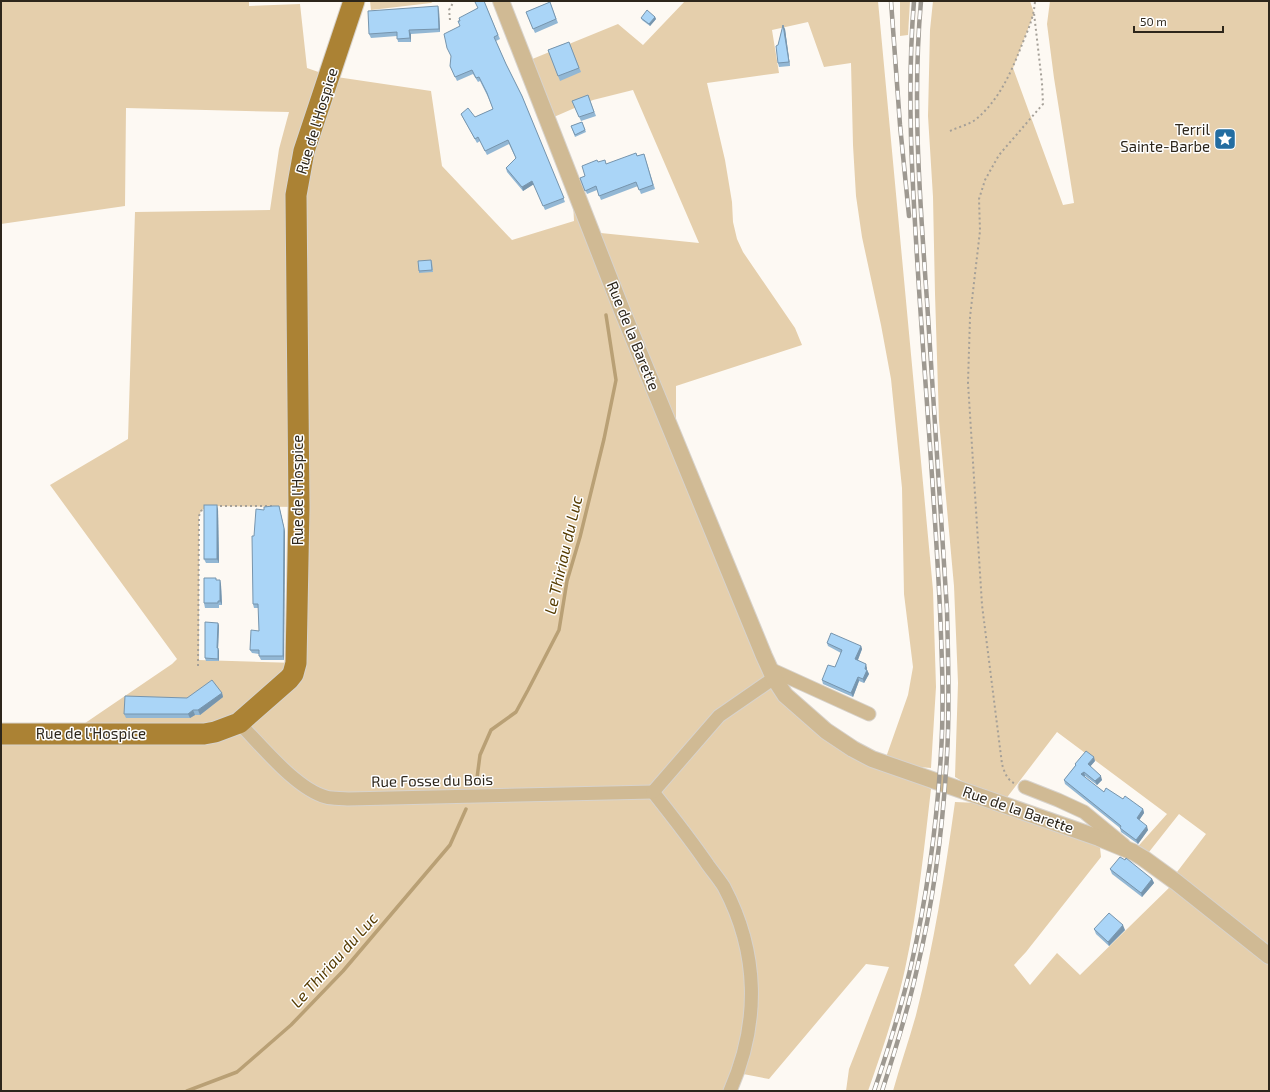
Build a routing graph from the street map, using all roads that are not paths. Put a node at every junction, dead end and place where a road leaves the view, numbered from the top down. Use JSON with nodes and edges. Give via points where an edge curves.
{"nodes":[{"id":1,"x":354,"y":1,"type":"edge"},
{"id":2,"x":501,"y":1,"type":"edge"},
{"id":3,"x":772,"y":674,"type":"junction"},
{"id":4,"x":869,"y":714,"type":"dead end"},
{"id":5,"x":239,"y":723,"type":"junction"},
{"id":6,"x":1,"y":734,"type":"edge"},
{"id":7,"x":1025,"y":787,"type":"road end"},
{"id":8,"x":653,"y":792,"type":"junction"},
{"id":9,"x":1133,"y":852,"type":"junction"},
{"id":10,"x":1269,"y":956,"type":"edge"},
{"id":11,"x":730,"y":1091,"type":"edge"}],
"edges":[{"from":1,"to":5,"type":"main road","name":"Rue de l'Hospice","via":[[304,151],[296,195],[299,507],[296,663],[289,679]]},
{"from":2,"to":3,"type":"street","name":"Rue de la Barette","via":[[626,320]]},
{"from":3,"to":4,"type":"street"},
{"from":3,"to":8,"type":"street","via":[[719,716]]},
{"from":3,"to":9,"type":"street","name":"Rue de la Barette","via":[[785,695],[826,731],[872,759]]},
{"from":5,"to":6,"type":"main road","name":"Rue de l'Hospice","via":[[204,734]]},
{"from":5,"to":8,"type":"street","name":"Rue Fosse du Bois","via":[[294,779],[326,797],[348,799]]},
{"from":7,"to":9,"type":"street","via":[[1084,812]]},
{"from":8,"to":11,"type":"street","via":[[723,886],[743,932],[751,972],[749,1030],[738,1073]]},
{"from":9,"to":10,"type":"street","name":"Rue de la Barette","via":[[1176,882]]}]}
